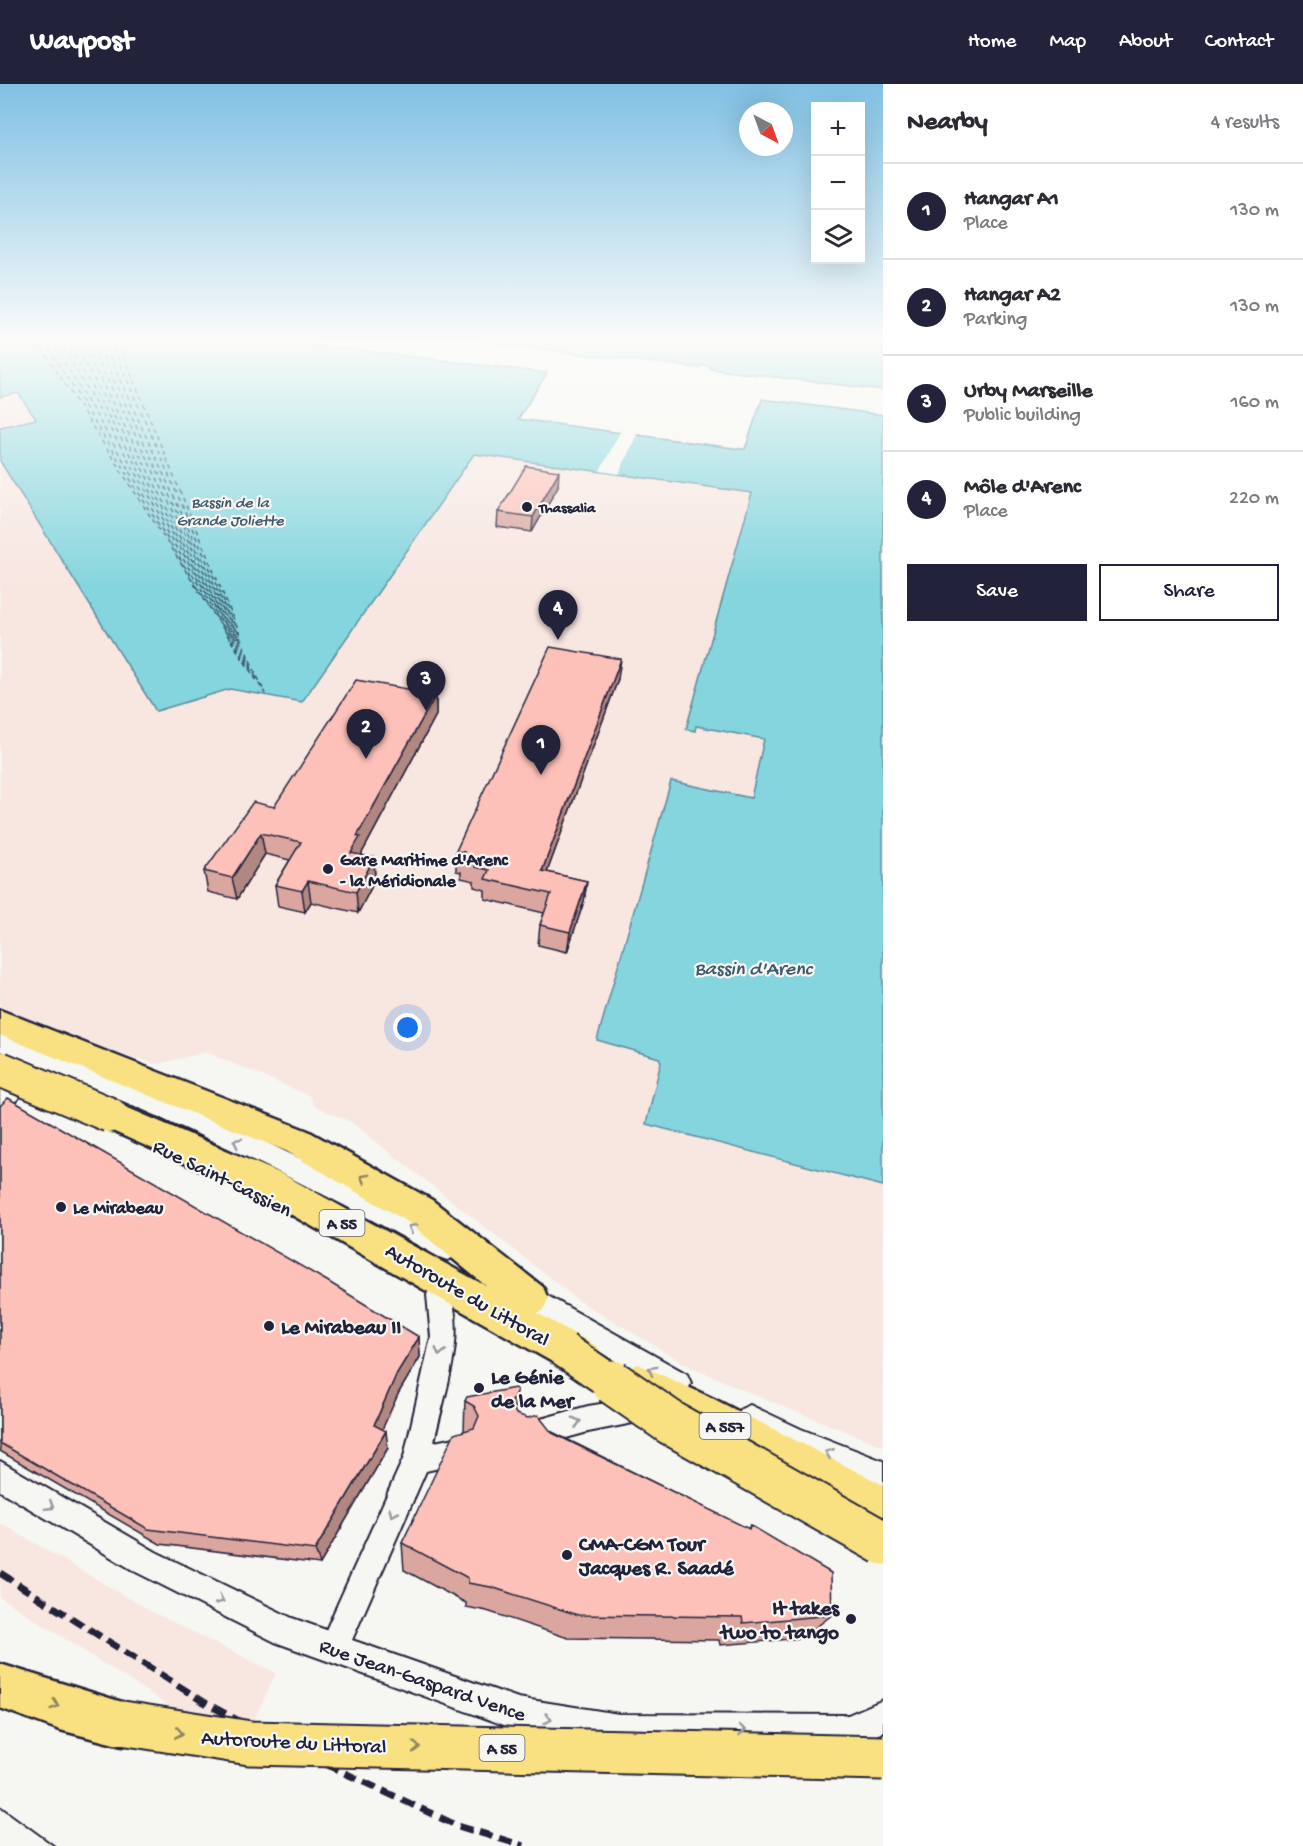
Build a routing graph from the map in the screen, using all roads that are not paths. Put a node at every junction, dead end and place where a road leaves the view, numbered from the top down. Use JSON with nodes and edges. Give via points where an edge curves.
{"nodes":[{"id":1,"x":41,"y":1056,"type":"junction"},
{"id":2,"x":5,"y":1058,"type":"edge"},
{"id":3,"x":0,"y":1102,"type":"edge"},
{"id":4,"x":440,"y":1294,"type":"junction"},
{"id":5,"x":530,"y":1299,"type":"junction"},
{"id":6,"x":564,"y":1350,"type":"junction"},
{"id":7,"x":639,"y":1411,"type":"junction"},
{"id":8,"x":521,"y":1437,"type":"edge"},
{"id":9,"x":460,"y":1451,"type":"edge"},
{"id":10,"x":417,"y":1460,"type":"junction"},
{"id":11,"x":0,"y":1475,"type":"edge"},
{"id":12,"x":883,"y":1475,"type":"edge"},
{"id":13,"x":883,"y":1506,"type":"edge"},
{"id":14,"x":883,"y":1529,"type":"edge"},
{"id":15,"x":883,"y":1543,"type":"edge"},
{"id":16,"x":333,"y":1649,"type":"junction"},
{"id":17,"x":0,"y":1686,"type":"edge"},
{"id":18,"x":883,"y":1716,"type":"edge"},
{"id":19,"x":883,"y":1758,"type":"edge"}],
"edges":[{"from":1,"to":2,"type":"street","name":"Rue Saint-Cassien"},
{"from":1,"to":2,"type":"street"},
{"from":5,"to":1,"type":"street","name":"Rue Saint-Cassien","one_way":true,"via":[[396,1219],[206,1127]]},
{"from":2,"to":3,"type":"street"},
{"from":2,"to":4,"type":"street","name":"Rue Saint-Cassien","via":[[118,1125],[296,1212]]},
{"from":5,"to":2,"type":"highway","one_way":true,"via":[[404,1200],[297,1141]]},
{"from":2,"to":6,"type":"highway","name":"Autoroute du Littoral","number":"A 55","bridge":true,"via":[[272,1186],[395,1251]]},
{"from":4,"to":7,"type":"street","name":"Rue Saint-Cassien"},
{"from":4,"to":10,"type":"street","one_way":true,"via":[[444,1337]]},
{"from":12,"to":5,"type":"street","name":"Rue Saint-Cassien","one_way":true,"via":[[793,1439],[656,1372]]},
{"from":6,"to":13,"type":"highway","number":"A 557","bridge":true,"via":[[680,1402]]},
{"from":6,"to":15,"type":"highway","name":"Autoroute du Littoral","number":"A 55","bridge":true,"via":[[670,1423]]},
{"from":8,"to":7,"type":"street","one_way":true,"via":[[588,1419]]},
{"from":7,"to":14,"type":"street","name":"Rue Saint-Cassien"},
{"from":9,"to":10,"type":"street"},
{"from":10,"to":16,"type":"street","one_way":true},
{"from":11,"to":16,"type":"street","name":"Rue Jean-Gaspard Vence","one_way":true,"via":[[146,1562],[215,1598]]},
{"from":16,"to":18,"type":"street","name":"Rue Jean-Gaspard Vence","one_way":true,"via":[[518,1714],[619,1730],[848,1731]]},
{"from":17,"to":19,"type":"highway","name":"Autoroute du Littoral","number":"A 55","one_way":true,"bridge":true,"via":[[60,1707],[122,1722],[250,1743]]}]}
